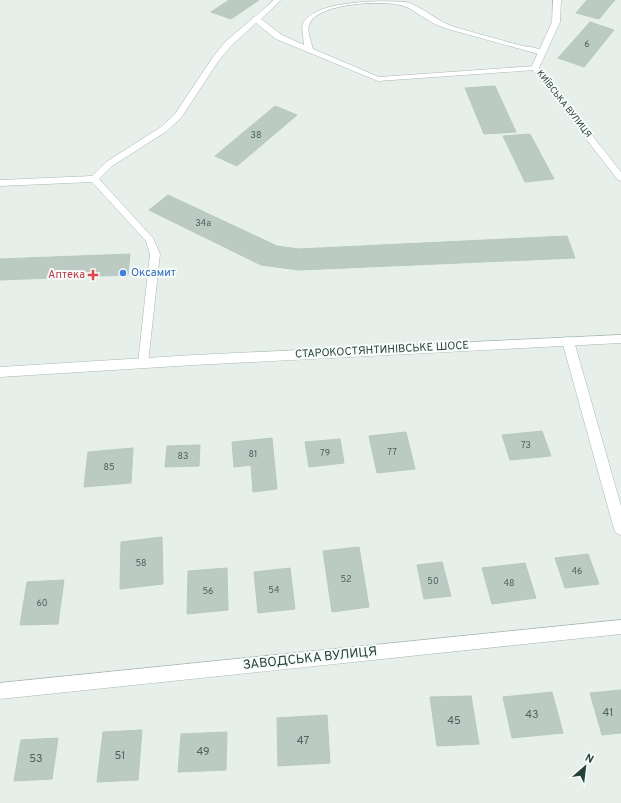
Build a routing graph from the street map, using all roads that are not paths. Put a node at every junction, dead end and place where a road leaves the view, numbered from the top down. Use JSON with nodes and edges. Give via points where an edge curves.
{"nodes":[{"id":1,"x":278,"y":0,"type":"edge"},
{"id":2,"x":557,"y":0,"type":"edge"},
{"id":3,"x":255,"y":18,"type":"junction"},
{"id":4,"x":309,"y":49,"type":"junction"},
{"id":5,"x":542,"y":53,"type":"junction"},
{"id":6,"x":535,"y":68,"type":"junction"},
{"id":7,"x":621,"y":178,"type":"edge"},
{"id":8,"x":94,"y":179,"type":"junction"},
{"id":9,"x":0,"y":183,"type":"edge"},
{"id":10,"x":621,"y":339,"type":"edge"},
{"id":11,"x":568,"y":341,"type":"junction"},
{"id":12,"x":143,"y":363,"type":"junction"},
{"id":13,"x":0,"y":372,"type":"edge"},
{"id":14,"x":621,"y":529,"type":"edge"},
{"id":15,"x":621,"y":626,"type":"edge"},
{"id":16,"x":0,"y":691,"type":"edge"}],
"edges":[{"from":1,"to":3,"type":"lane"},
{"from":2,"to":5,"type":"street","name":"КИЇВСЬКА ВУЛИЦЯ","via":[[556,22]]},
{"from":3,"to":4,"type":"lane","via":[[279,37]]},
{"from":3,"to":8,"type":"lane","via":[[216,59],[178,116],[164,129],[109,164]]},
{"from":4,"to":5,"type":"lane","via":[[304,31],[307,21],[313,14],[337,3],[379,0],[403,4],[450,28]]},
{"from":4,"to":6,"type":"lane","via":[[378,79]]},
{"from":5,"to":6,"type":"street","name":"КИЇВСЬКА ВУЛИЦЯ"},
{"from":6,"to":7,"type":"street","name":"КИЇВСЬКА ВУЛИЦЯ"},
{"from":8,"to":9,"type":"lane"},
{"from":8,"to":12,"type":"lane","via":[[150,240],[155,254]]},
{"from":10,"to":11,"type":"street","name":"СТАРОКОСТЯНТИНІВСЬКЕ ШОСЕ"},
{"from":11,"to":12,"type":"street","name":"СТАРОКОСТЯНТИНІВСЬКЕ ШОСЕ"},
{"from":11,"to":14,"type":"street"},
{"from":12,"to":13,"type":"street","name":"СТАРОКОСТЯНТИНІВСЬКЕ ШОСЕ"},
{"from":15,"to":16,"type":"street","name":"ЗАВОДСЬКА ВУЛИЦЯ"}]}
